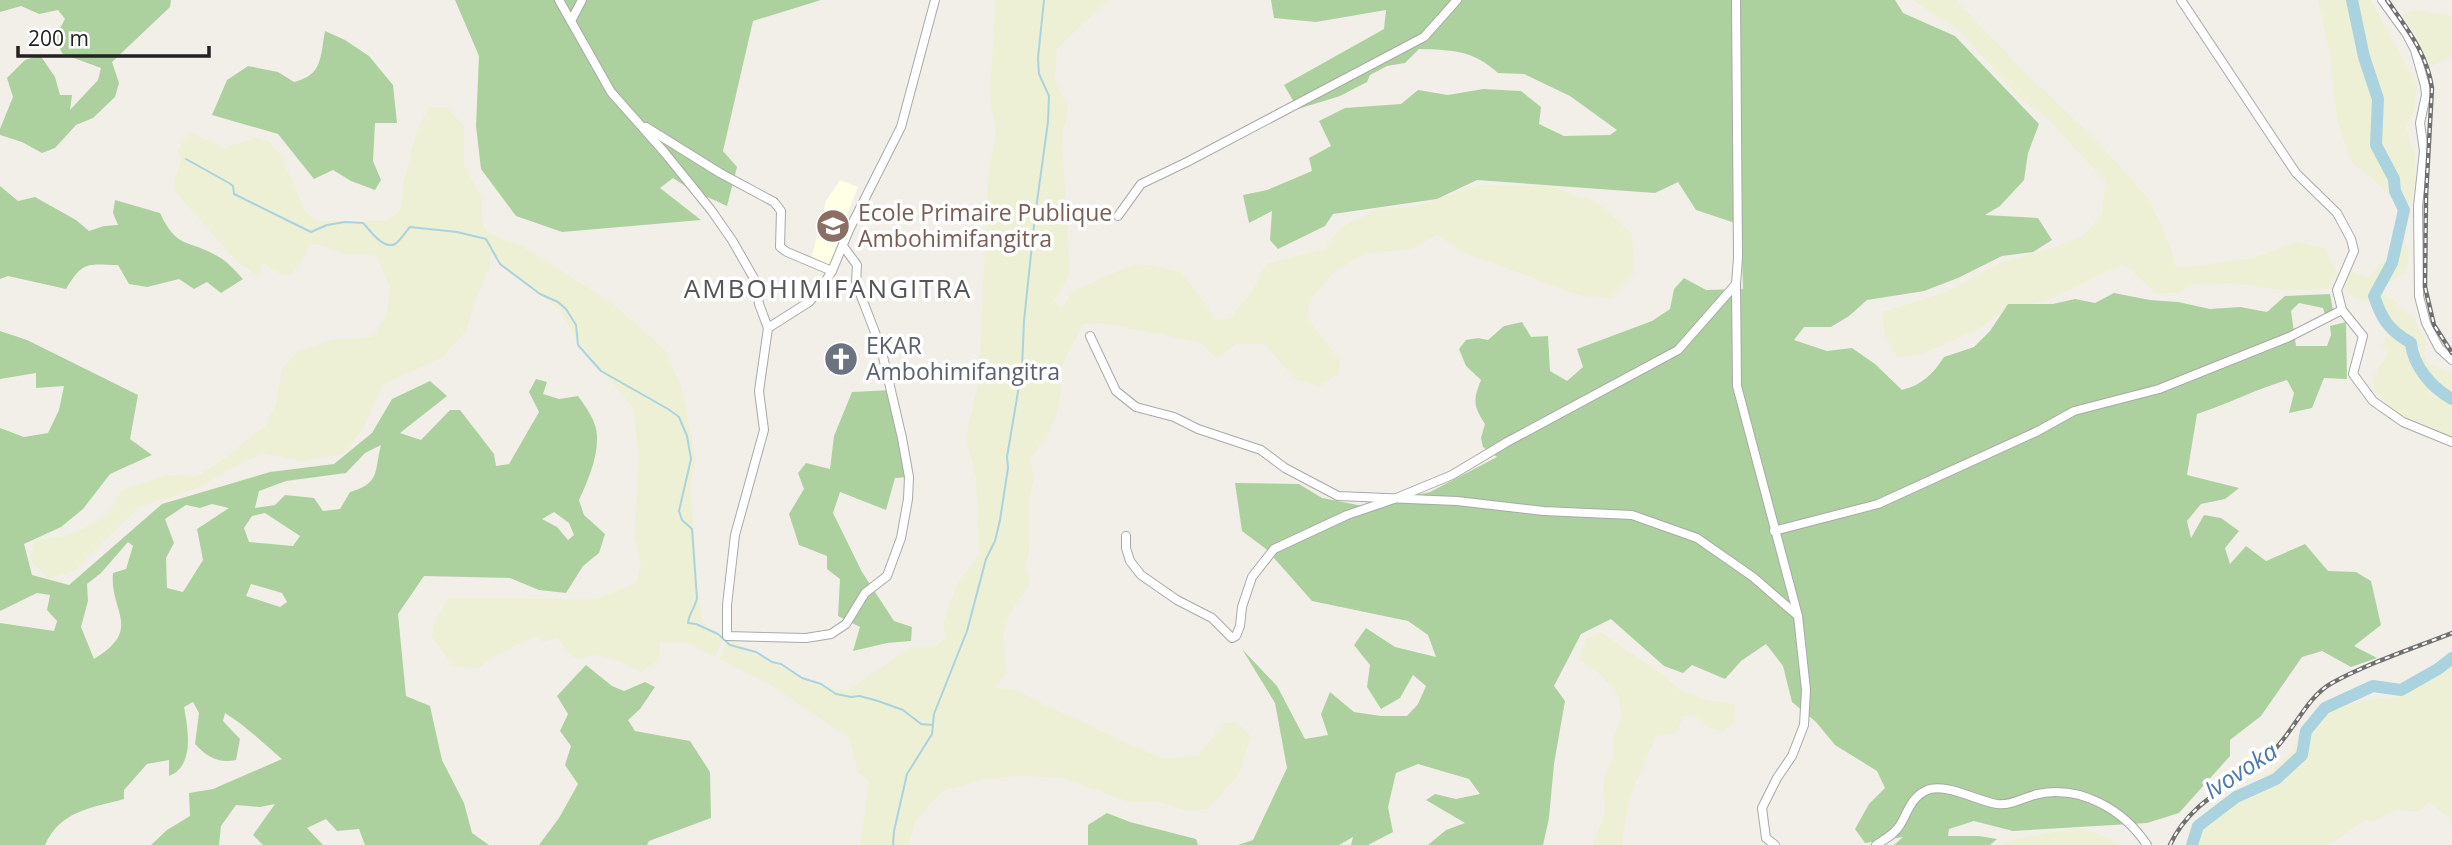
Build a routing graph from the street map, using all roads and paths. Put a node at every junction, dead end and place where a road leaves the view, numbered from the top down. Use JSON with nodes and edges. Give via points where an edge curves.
{"nodes":[{"id":1,"x":559,"y":0,"type":"edge"},
{"id":2,"x":566,"y":0,"type":"edge"},
{"id":3,"x":582,"y":0,"type":"edge"},
{"id":4,"x":934,"y":0,"type":"edge"},
{"id":5,"x":1457,"y":0,"type":"edge"},
{"id":6,"x":1736,"y":0,"type":"edge"},
{"id":7,"x":2181,"y":0,"type":"edge"},
{"id":8,"x":2382,"y":0,"type":"edge"},
{"id":9,"x":571,"y":20,"type":"junction"},
{"id":10,"x":638,"y":122,"type":"junction"},
{"id":11,"x":1118,"y":216,"type":"dead end"},
{"id":12,"x":843,"y":246,"type":"junction"},
{"id":13,"x":832,"y":271,"type":"junction"},
{"id":14,"x":1736,"y":285,"type":"junction"},
{"id":15,"x":2342,"y":310,"type":"junction"},
{"id":16,"x":768,"y":328,"type":"junction"},
{"id":17,"x":1090,"y":336,"type":"dead end"},
{"id":18,"x":2452,"y":360,"type":"edge"},
{"id":19,"x":2452,"y":442,"type":"edge"},
{"id":20,"x":1394,"y":499,"type":"junction"},
{"id":21,"x":1774,"y":531,"type":"junction"},
{"id":22,"x":1126,"y":536,"type":"dead end"},
{"id":23,"x":1797,"y":616,"type":"junction"},
{"id":24,"x":1775,"y":845,"type":"edge"},
{"id":25,"x":1876,"y":845,"type":"edge"},
{"id":26,"x":2147,"y":845,"type":"edge"}],
"edges":[{"from":1,"to":9,"type":"street"},
{"from":2,"to":9,"type":"street"},
{"from":3,"to":9,"type":"street"},
{"from":4,"to":12,"type":"street","via":[[901,127]]},
{"from":5,"to":11,"type":"street","via":[[1424,37],[1141,184]]},
{"from":6,"to":14,"type":"street"},
{"from":7,"to":15,"type":"street","via":[[2296,173],[2343,223],[2354,251],[2337,290]]},
{"from":8,"to":18,"type":"street","via":[[2415,50],[2425,86],[2420,123],[2424,152],[2418,206],[2419,296],[2426,323],[2439,348]]},
{"from":9,"to":10,"type":"street","via":[[611,92]]},
{"from":10,"to":13,"type":"street","via":[[774,202],[781,211],[780,247]]},
{"from":10,"to":16,"type":"street","via":[[732,240],[756,282]]},
{"from":12,"to":13,"type":"street"},
{"from":12,"to":16,"type":"street","via":[[857,265],[856,283],[881,348],[909,477],[908,499],[901,538],[887,576],[865,593],[846,624],[831,634],[812,638],[727,636],[736,535],[764,430],[759,391]]},
{"from":13,"to":16,"type":"street","via":[[809,302]]},
{"from":14,"to":20,"type":"street","via":[[1678,350],[1452,475]]},
{"from":14,"to":21,"type":"street","via":[[1737,386]]},
{"from":15,"to":19,"type":"street","via":[[2363,336],[2353,374],[2372,401],[2403,422]]},
{"from":15,"to":21,"type":"street","via":[[2289,337],[2159,389],[2074,411],[1878,504]]},
{"from":17,"to":20,"type":"street","via":[[1116,391],[1136,407],[1261,450],[1338,496]]},
{"from":20,"to":22,"type":"street","via":[[1274,549],[1252,577],[1240,626],[1232,638],[1212,618],[1141,575],[1130,562]]},
{"from":20,"to":23,"type":"street","via":[[1632,515],[1697,538],[1753,577]]},
{"from":21,"to":23,"type":"street"},
{"from":23,"to":24,"type":"street","via":[[1806,690],[1804,725],[1793,756],[1762,808],[1766,838]]},
{"from":25,"to":26,"type":"street","via":[[1899,827],[1912,801],[1926,789],[1944,788],[2001,805],[2039,794],[2070,793],[2115,811],[2136,828]]}]}
